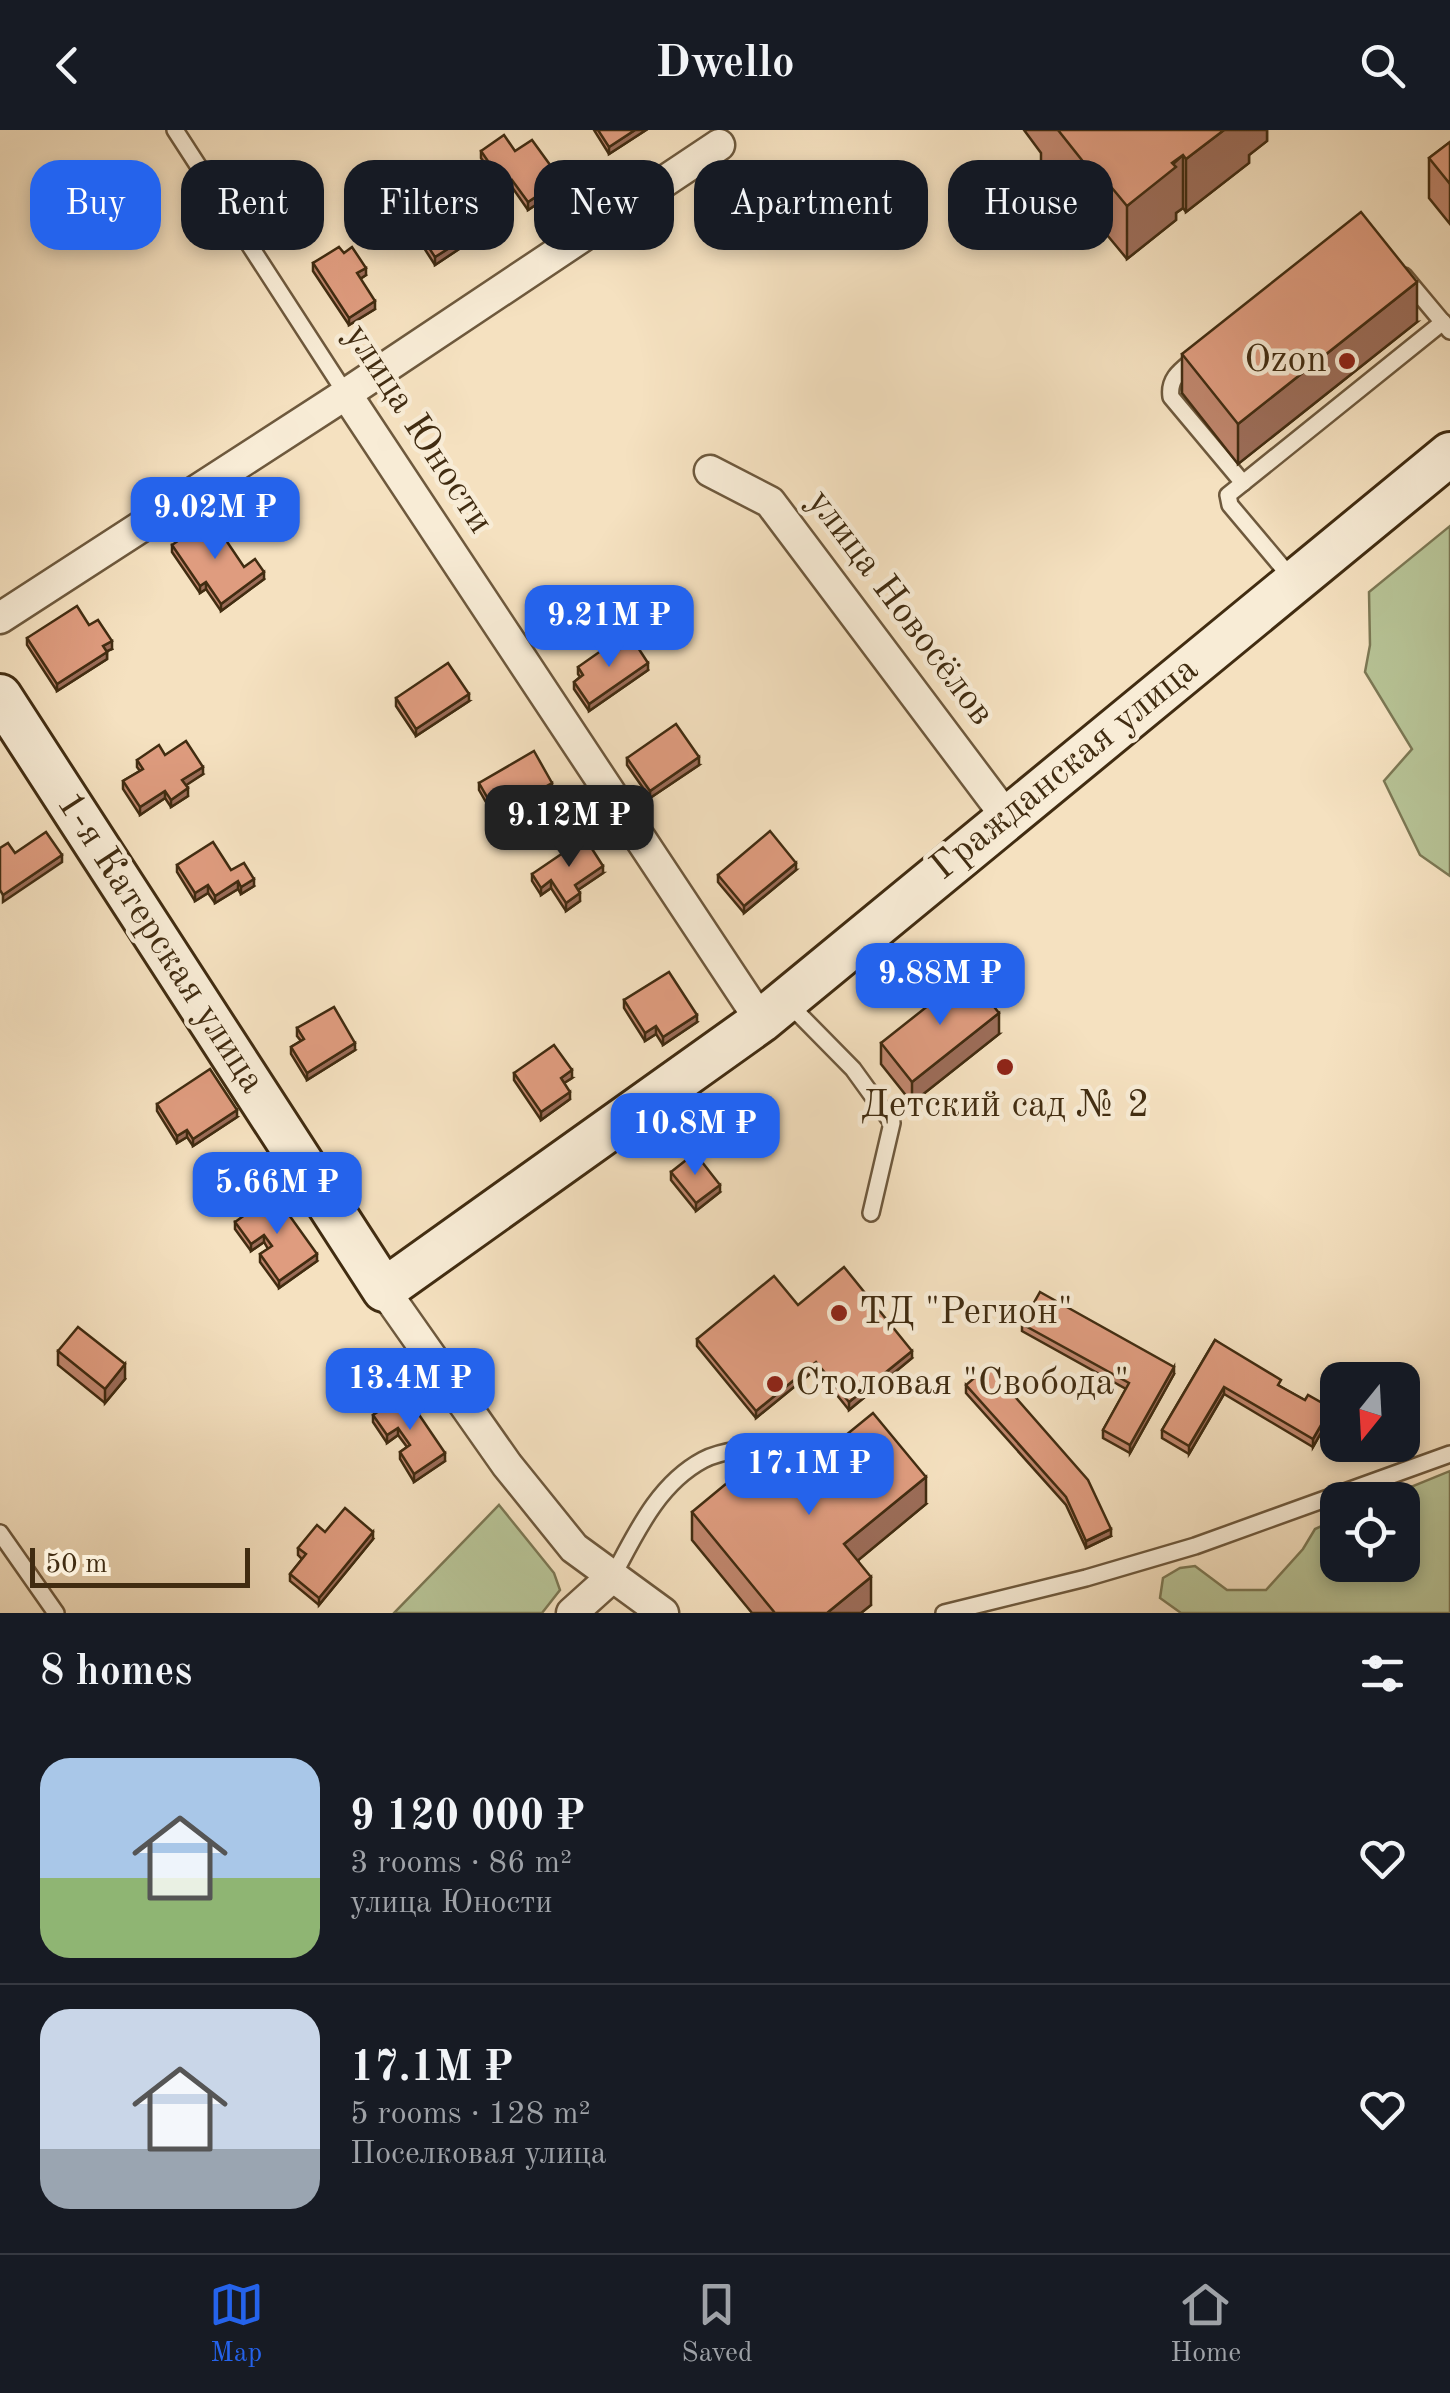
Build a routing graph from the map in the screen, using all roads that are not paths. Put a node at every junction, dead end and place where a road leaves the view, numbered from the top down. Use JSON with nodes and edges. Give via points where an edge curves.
{"nodes":[{"id":1,"x":175,"y":130,"type":"edge"},
{"id":2,"x":719,"y":138,"type":"edge"},
{"id":3,"x":1394,"y":264,"type":"edge"},
{"id":4,"x":1446,"y":326,"type":"edge"},
{"id":5,"x":1206,"y":349,"type":"edge"},
{"id":6,"x":346,"y":394,"type":"junction"},
{"id":7,"x":1450,"y":454,"type":"edge"},
{"id":8,"x":710,"y":471,"type":"dead end"},
{"id":9,"x":1242,"y":483,"type":"junction"},
{"id":10,"x":1294,"y":582,"type":"junction"},
{"id":11,"x":0,"y":618,"type":"edge"},
{"id":12,"x":0,"y":696,"type":"edge"},
{"id":13,"x":1006,"y":816,"type":"junction"},
{"id":14,"x":773,"y":1011,"type":"junction"},
{"id":15,"x":871,"y":1213,"type":"dead end"},
{"id":16,"x":384,"y":1290,"type":"junction"},
{"id":17,"x":818,"y":1444,"type":"dead end"},
{"id":18,"x":1450,"y":1454,"type":"edge"},
{"id":19,"x":0,"y":1533,"type":"edge"},
{"id":20,"x":613,"y":1576,"type":"junction"},
{"id":21,"x":56,"y":1613,"type":"edge"},
{"id":22,"x":572,"y":1613,"type":"edge"},
{"id":23,"x":663,"y":1613,"type":"edge"},
{"id":24,"x":944,"y":1613,"type":"edge"}],
"edges":[{"from":1,"to":6,"type":"lane","name":"улица Юности"},
{"from":2,"to":6,"type":"street"},
{"from":3,"to":4,"type":"lane"},
{"from":4,"to":9,"type":"lane"},
{"from":5,"to":9,"type":"lane","via":[[1176,374],[1171,397]]},
{"from":6,"to":11,"type":"street"},
{"from":6,"to":14,"type":"street","name":"улица Юности"},
{"from":7,"to":10,"type":"street","name":"Гражданская улица"},
{"from":8,"to":13,"type":"street","name":"улица Новосёлов","via":[[770,502]]},
{"from":9,"to":10,"type":"lane","via":[[1228,495],[1230,505]]},
{"from":10,"to":13,"type":"street","name":"Гражданская улица"},
{"from":12,"to":16,"type":"street","name":"1-я Катерская улица"},
{"from":13,"to":14,"type":"street","name":"Гражданская улица"},
{"from":14,"to":15,"type":"lane","via":[[853,1069],[892,1124]]},
{"from":14,"to":16,"type":"street","name":"Гражданская улица"},
{"from":16,"to":20,"type":"street","via":[[507,1465],[574,1548]]},
{"from":17,"to":20,"type":"lane","via":[[704,1460],[662,1494]]},
{"from":18,"to":24,"type":"lane","via":[[1196,1546]]},
{"from":19,"to":21,"type":"lane"},
{"from":20,"to":22,"type":"street"},
{"from":20,"to":23,"type":"street"}]}
